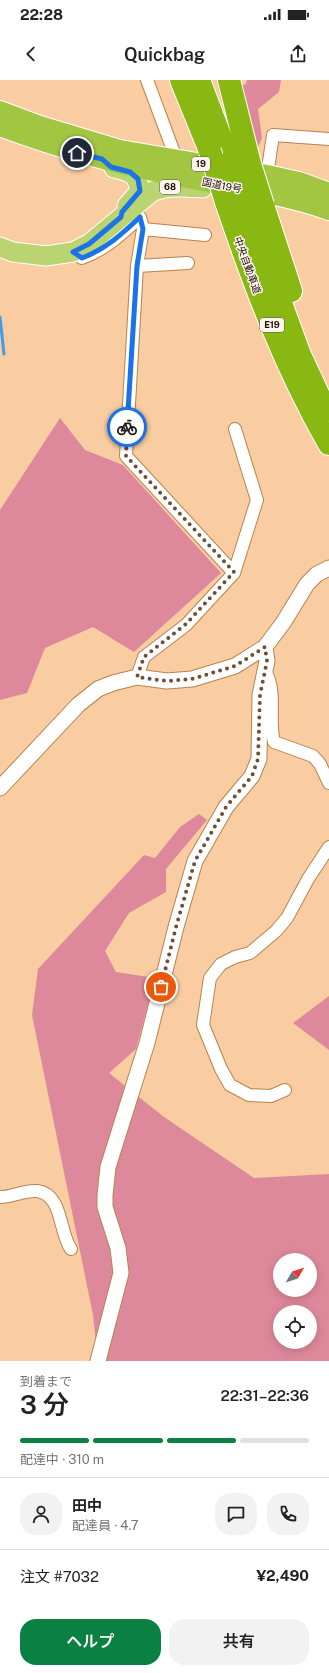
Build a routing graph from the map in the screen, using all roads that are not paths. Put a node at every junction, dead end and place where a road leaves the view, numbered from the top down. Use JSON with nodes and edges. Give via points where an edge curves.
{"nodes":[{"id":1,"x":147,"y":80,"type":"edge"},
{"id":2,"x":181,"y":80,"type":"edge"},
{"id":3,"x":199,"y":80,"type":"edge"},
{"id":4,"x":230,"y":80,"type":"edge"},
{"id":5,"x":0,"y":104,"type":"edge"},
{"id":6,"x":0,"y":111,"type":"edge"},
{"id":7,"x":0,"y":126,"type":"edge"},
{"id":8,"x":72,"y":136,"type":"junction"},
{"id":9,"x":329,"y":139,"type":"edge"},
{"id":10,"x":102,"y":159,"type":"junction"},
{"id":11,"x":173,"y":160,"type":"junction"},
{"id":12,"x":249,"y":167,"type":"junction"},
{"id":13,"x":329,"y":193,"type":"edge"},
{"id":14,"x":240,"y":199,"type":"junction"},
{"id":15,"x":329,"y":210,"type":"edge"},
{"id":16,"x":121,"y":217,"type":"junction"},
{"id":17,"x":143,"y":229,"type":"junction"},
{"id":18,"x":205,"y":235,"type":"dead end"},
{"id":19,"x":0,"y":247,"type":"edge"},
{"id":20,"x":73,"y":252,"type":"junction"},
{"id":21,"x":188,"y":263,"type":"dead end"},
{"id":22,"x":137,"y":266,"type":"junction"},
{"id":23,"x":329,"y":385,"type":"edge"},
{"id":24,"x":329,"y":416,"type":"edge"},
{"id":25,"x":235,"y":430,"type":"dead end"},
{"id":26,"x":329,"y":444,"type":"edge"},
{"id":27,"x":329,"y":568,"type":"edge"},
{"id":28,"x":234,"y":572,"type":"junction"},
{"id":29,"x":265,"y":647,"type":"junction"},
{"id":30,"x":266,"y":673,"type":"junction"},
{"id":31,"x":137,"y":677,"type":"junction"},
{"id":32,"x":324,"y":762,"type":"edge"},
{"id":33,"x":329,"y":783,"type":"edge"},
{"id":34,"x":0,"y":788,"type":"edge"},
{"id":35,"x":329,"y":847,"type":"edge"},
{"id":36,"x":285,"y":1090,"type":"dead end"},
{"id":37,"x":0,"y":1197,"type":"edge"},
{"id":38,"x":71,"y":1249,"type":"dead end"},
{"id":39,"x":98,"y":1361,"type":"edge"}],
"edges":[{"from":1,"to":11,"type":"street","via":[[173,150]]},
{"from":2,"to":14,"type":"highway","name":"中央自動車道","number":"E19","bridge":true,"via":[[210,151]]},
{"from":3,"to":12,"type":"highway","name":"中央自動車道","number":"E19"},
{"from":4,"to":12,"type":"highway"},
{"from":5,"to":8,"type":"main road"},
{"from":6,"to":8,"type":"highway","name":"国道19号","number":"19"},
{"from":7,"to":10,"type":"highway","name":"国道19号","number":"19"},
{"from":8,"to":11,"type":"highway","name":"国道19号","number":"19","via":[[120,150]]},
{"from":9,"to":12,"type":"street","via":[[273,135]]},
{"from":10,"to":14,"type":"highway","name":"国道19号","number":"19"},
{"from":10,"to":16,"type":"main road","number":"68","via":[[111,167],[130,172],[138,179],[140,191],[122,212]]},
{"from":11,"to":12,"type":"highway","name":"国道19号","number":"19"},
{"from":12,"to":13,"type":"highway","name":"国道19号","number":"19"},
{"from":12,"to":14,"type":"highway","name":"中央自動車道","number":"E19","bridge":true},
{"from":14,"to":15,"type":"highway","name":"国道19号","number":"19","via":[[301,200]]},
{"from":14,"to":16,"type":"main road","number":"68","via":[[220,189],[164,187],[153,191]]},
{"from":14,"to":23,"type":"highway","via":[[302,323]]},
{"from":14,"to":24,"type":"highway","name":"中央自動車道","number":"E19","via":[[300,355]]},
{"from":14,"to":26,"type":"highway","name":"中央自動車道","number":"E19","via":[[264,306],[296,384]]},
{"from":16,"to":20,"type":"main road","number":"68","via":[[89,244]]},
{"from":17,"to":18,"type":"street"},
{"from":17,"to":20,"type":"street","via":[[140,217],[114,242],[96,252],[82,258]]},
{"from":17,"to":22,"type":"street"},
{"from":19,"to":20,"type":"main road","number":"68","via":[[13,252],[46,256]]},
{"from":21,"to":22,"type":"street"},
{"from":22,"to":28,"type":"street","via":[[126,456]]},
{"from":25,"to":28,"type":"street","via":[[257,500]]},
{"from":27,"to":29,"type":"street","via":[[317,574],[307,584]]},
{"from":28,"to":31,"type":"street","via":[[186,624],[144,657]]},
{"from":29,"to":30,"type":"street"},
{"from":29,"to":31,"type":"street","via":[[235,666],[192,679],[167,681]]},
{"from":30,"to":32,"type":"street","via":[[271,682],[271,730],[274,742]]},
{"from":30,"to":39,"type":"street","via":[[260,695],[256,769],[241,792],[226,807],[195,861],[147,1043],[108,1167],[105,1207],[118,1248],[121,1273]]},
{"from":31,"to":34,"type":"street","via":[[113,682],[98,689],[78,705]]},
{"from":32,"to":33,"type":"street"},
{"from":35,"to":36,"type":"street","via":[[287,918],[276,931],[250,953],[222,964],[210,978],[203,1025],[221,1070],[230,1085],[249,1095],[271,1096]]},
{"from":37,"to":38,"type":"street","via":[[37,1191],[46,1195],[56,1205],[66,1242]]}]}
